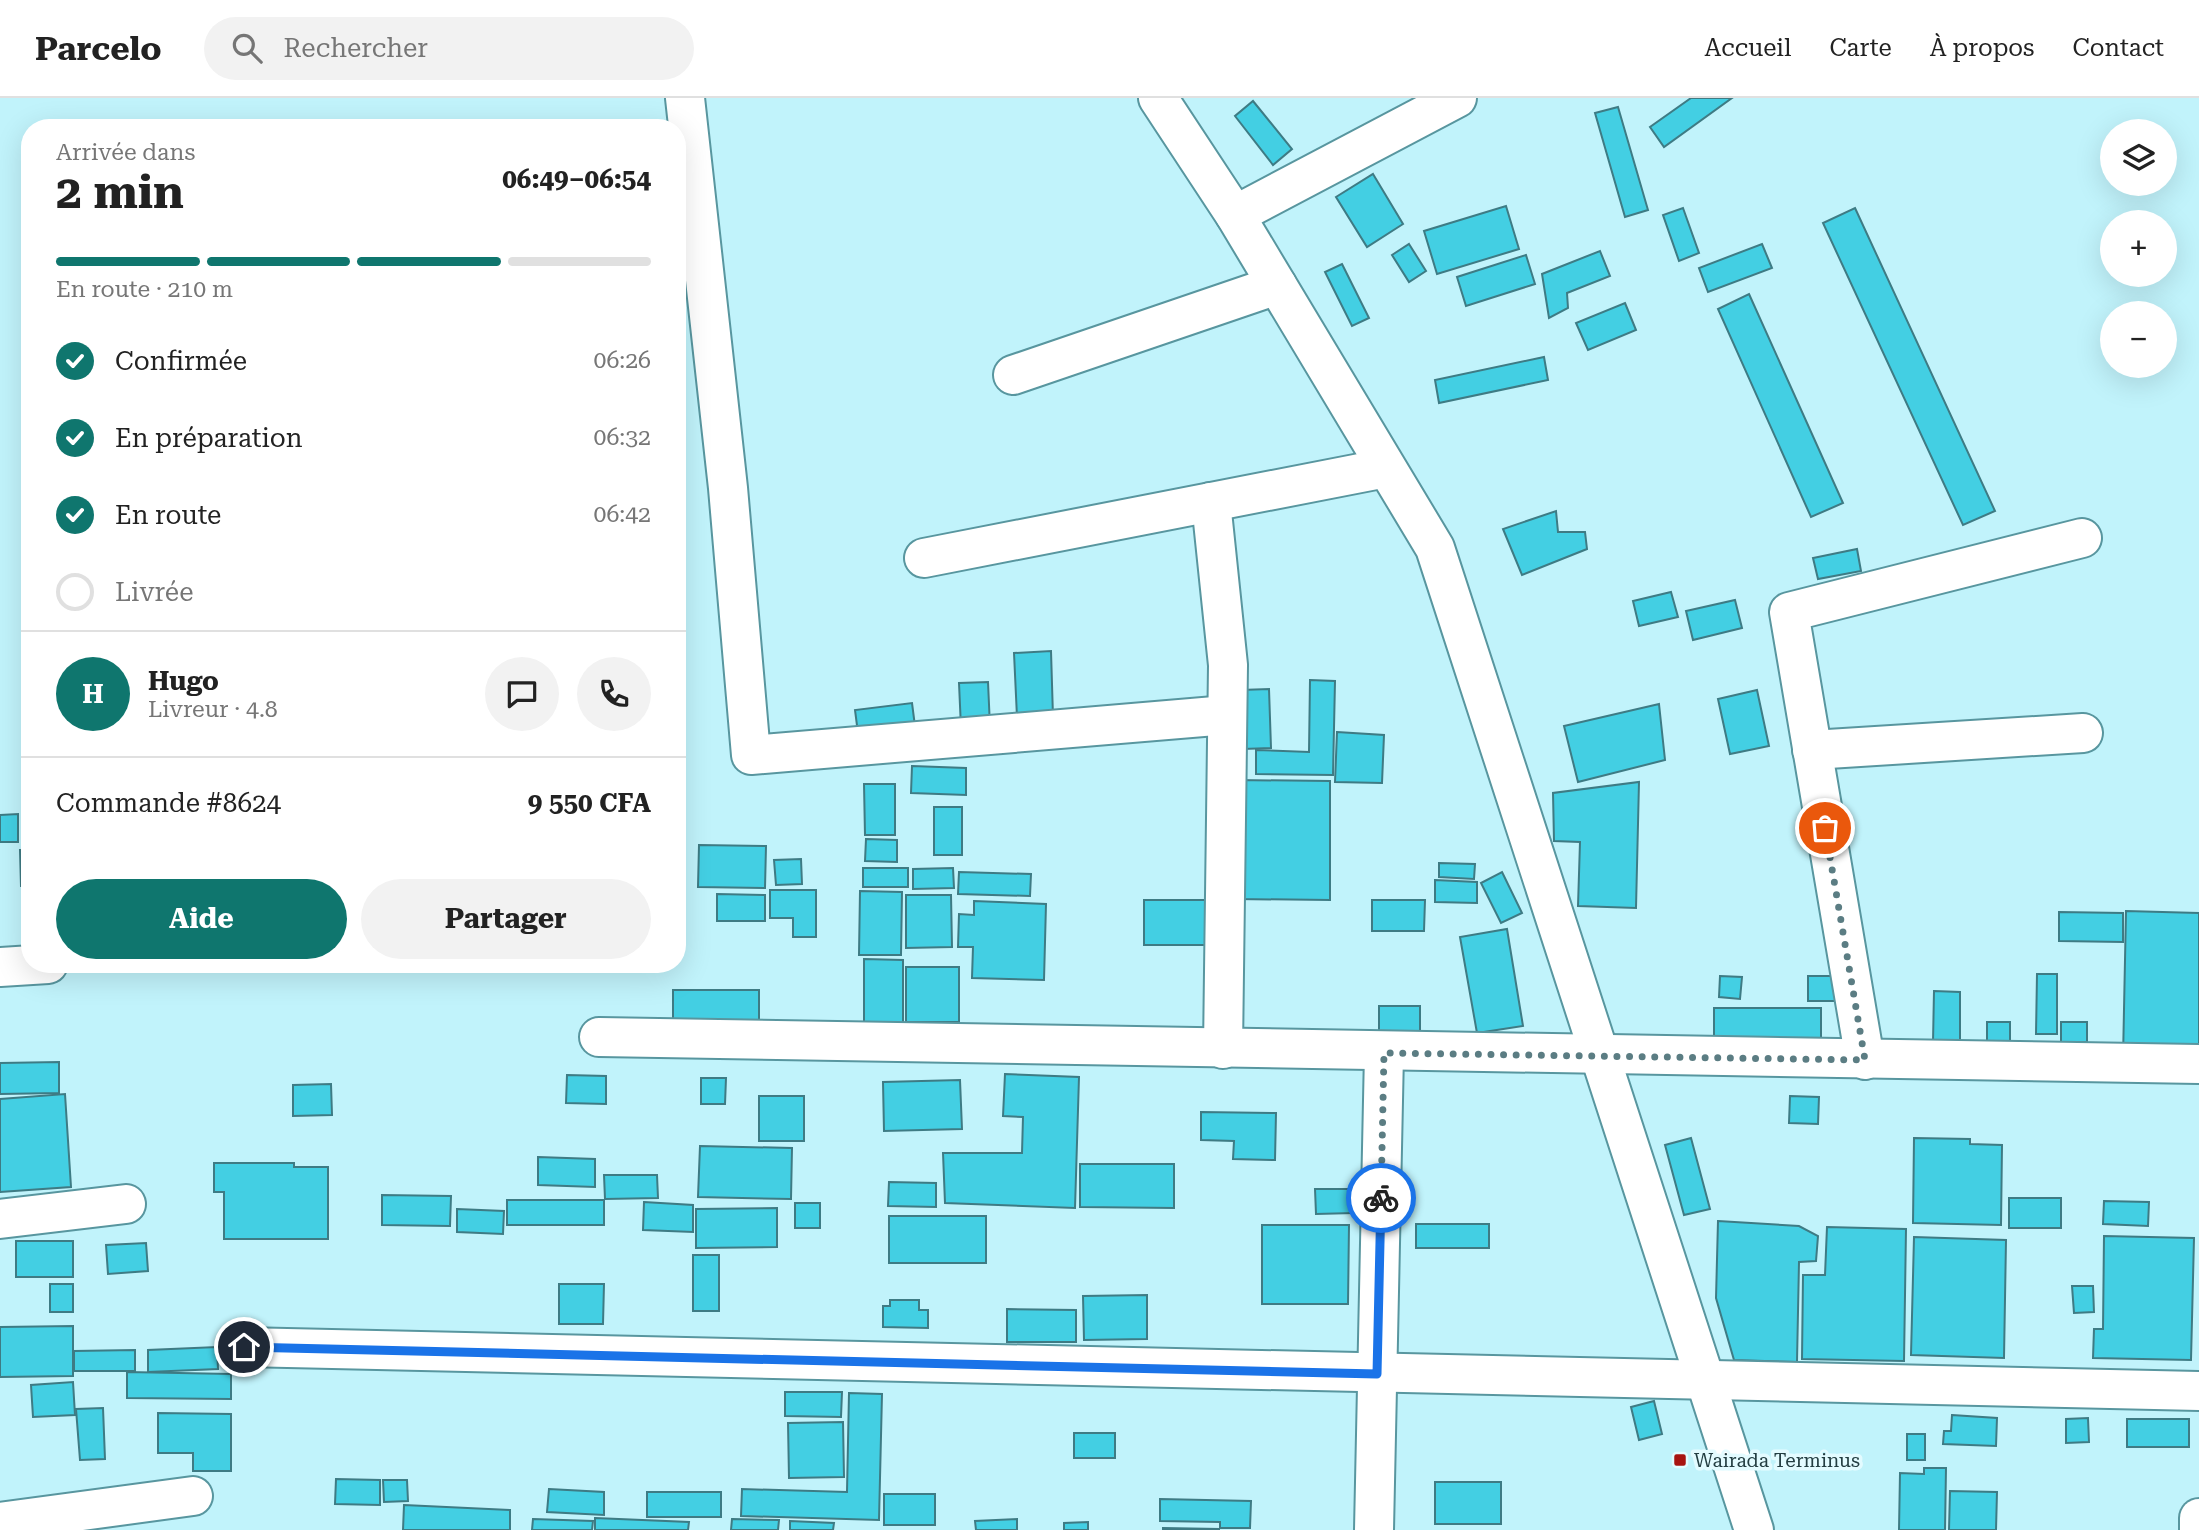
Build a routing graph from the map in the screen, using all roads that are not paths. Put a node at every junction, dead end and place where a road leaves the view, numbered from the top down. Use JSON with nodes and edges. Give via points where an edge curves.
{"nodes":[{"id":1,"x":685,"y":98,"type":"edge"},
{"id":2,"x":1158,"y":98,"type":"edge"},
{"id":3,"x":1457,"y":98,"type":"edge"},
{"id":4,"x":1234,"y":215,"type":"junction"},
{"id":5,"x":1277,"y":285,"type":"junction"},
{"id":6,"x":1013,"y":376,"type":"dead end"},
{"id":7,"x":1386,"y":468,"type":"junction"},
{"id":8,"x":1211,"y":502,"type":"junction"},
{"id":9,"x":2082,"y":538,"type":"dead end"},
{"id":10,"x":924,"y":558,"type":"dead end"},
{"id":11,"x":1227,"y":715,"type":"junction"},
{"id":12,"x":2082,"y":733,"type":"dead end"},
{"id":13,"x":1812,"y":751,"type":"junction"},
{"id":14,"x":21,"y":966,"type":"edge"},
{"id":15,"x":0,"y":967,"type":"edge"},
{"id":16,"x":599,"y":1037,"type":"dead end"},
{"id":17,"x":1223,"y":1049,"type":"junction"},
{"id":18,"x":1384,"y":1053,"type":"junction"},
{"id":19,"x":1601,"y":1056,"type":"junction"},
{"id":20,"x":1865,"y":1060,"type":"junction"},
{"id":21,"x":2199,"y":1064,"type":"edge"},
{"id":22,"x":126,"y":1204,"type":"dead end"},
{"id":23,"x":0,"y":1219,"type":"edge"},
{"id":24,"x":244,"y":1347,"type":"dead end"},
{"id":25,"x":1377,"y":1374,"type":"junction"},
{"id":26,"x":1707,"y":1381,"type":"junction"},
{"id":27,"x":2199,"y":1391,"type":"edge"},
{"id":28,"x":193,"y":1496,"type":"dead end"},
{"id":29,"x":2199,"y":1517,"type":"edge"},
{"id":30,"x":0,"y":1522,"type":"edge"},
{"id":31,"x":1374,"y":1530,"type":"edge"},
{"id":32,"x":1754,"y":1530,"type":"edge"},
{"id":33,"x":2199,"y":1530,"type":"edge"}],
"edges":[{"from":1,"to":11,"type":"street","via":[[728,488],[751,755]]},
{"from":2,"to":4,"type":"street"},
{"from":3,"to":4,"type":"street"},
{"from":4,"to":5,"type":"street"},
{"from":5,"to":6,"type":"street"},
{"from":5,"to":7,"type":"street"},
{"from":7,"to":8,"type":"street"},
{"from":7,"to":19,"type":"street","via":[[1435,548]]},
{"from":8,"to":10,"type":"street"},
{"from":8,"to":11,"type":"street","via":[[1228,665]]},
{"from":9,"to":13,"type":"street","via":[[1788,612]]},
{"from":11,"to":17,"type":"street"},
{"from":12,"to":13,"type":"street"},
{"from":13,"to":20,"type":"street"},
{"from":14,"to":15,"type":"street"},
{"from":16,"to":17,"type":"street"},
{"from":17,"to":18,"type":"street"},
{"from":18,"to":19,"type":"street"},
{"from":18,"to":25,"type":"street"},
{"from":19,"to":20,"type":"street"},
{"from":19,"to":26,"type":"street"},
{"from":20,"to":21,"type":"street"},
{"from":22,"to":23,"type":"street"},
{"from":24,"to":25,"type":"street"},
{"from":25,"to":26,"type":"street"},
{"from":25,"to":31,"type":"street"},
{"from":26,"to":27,"type":"street"},
{"from":26,"to":32,"type":"street"},
{"from":28,"to":30,"type":"street"},
{"from":29,"to":33,"type":"street"}]}
